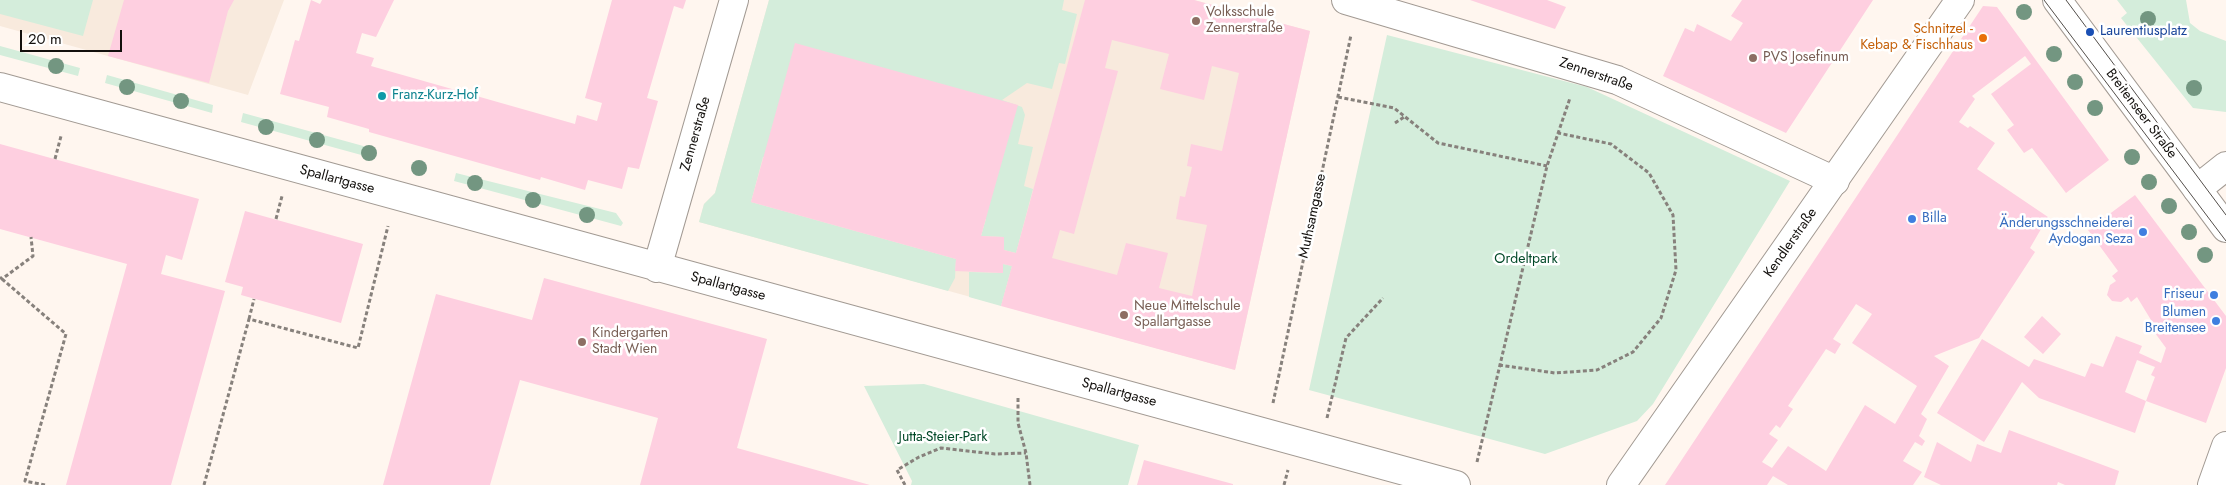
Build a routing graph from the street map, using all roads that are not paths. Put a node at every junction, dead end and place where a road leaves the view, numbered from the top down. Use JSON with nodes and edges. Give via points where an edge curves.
{"nodes":[{"id":1,"x":734,"y":0,"type":"edge"},
{"id":2,"x":1960,"y":0,"type":"edge"},
{"id":3,"x":2057,"y":0,"type":"edge"},
{"id":4,"x":1355,"y":1,"type":"edge"},
{"id":5,"x":0,"y":88,"type":"edge"},
{"id":6,"x":2226,"y":166,"type":"edge"},
{"id":7,"x":1835,"y":181,"type":"junction"},
{"id":8,"x":2197,"y":189,"type":"junction"},
{"id":9,"x":2226,"y":228,"type":"edge"},
{"id":10,"x":657,"y":268,"type":"junction"},
{"id":11,"x":2226,"y":446,"type":"edge"},
{"id":12,"x":1456,"y":485,"type":"edge"},
{"id":13,"x":1621,"y":485,"type":"edge"},
{"id":14,"x":2212,"y":485,"type":"edge"}],
"edges":[{"from":1,"to":10,"type":"street","name":"Zennerstraße"},
{"from":2,"to":7,"type":"street","name":"Kendlerstraße"},
{"from":3,"to":8,"type":"street","name":"Breitenseer Straße"},
{"from":4,"to":7,"type":"street","name":"Zennerstraße","via":[[1617,80]]},
{"from":5,"to":10,"type":"street","name":"Spallartgasse"},
{"from":6,"to":8,"type":"street"},
{"from":7,"to":13,"type":"street","name":"Kendlerstraße"},
{"from":8,"to":9,"type":"street","name":"Breitenseer Straße"},
{"from":10,"to":12,"type":"street","name":"Spallartgasse"},
{"from":11,"to":14,"type":"street"}]}
